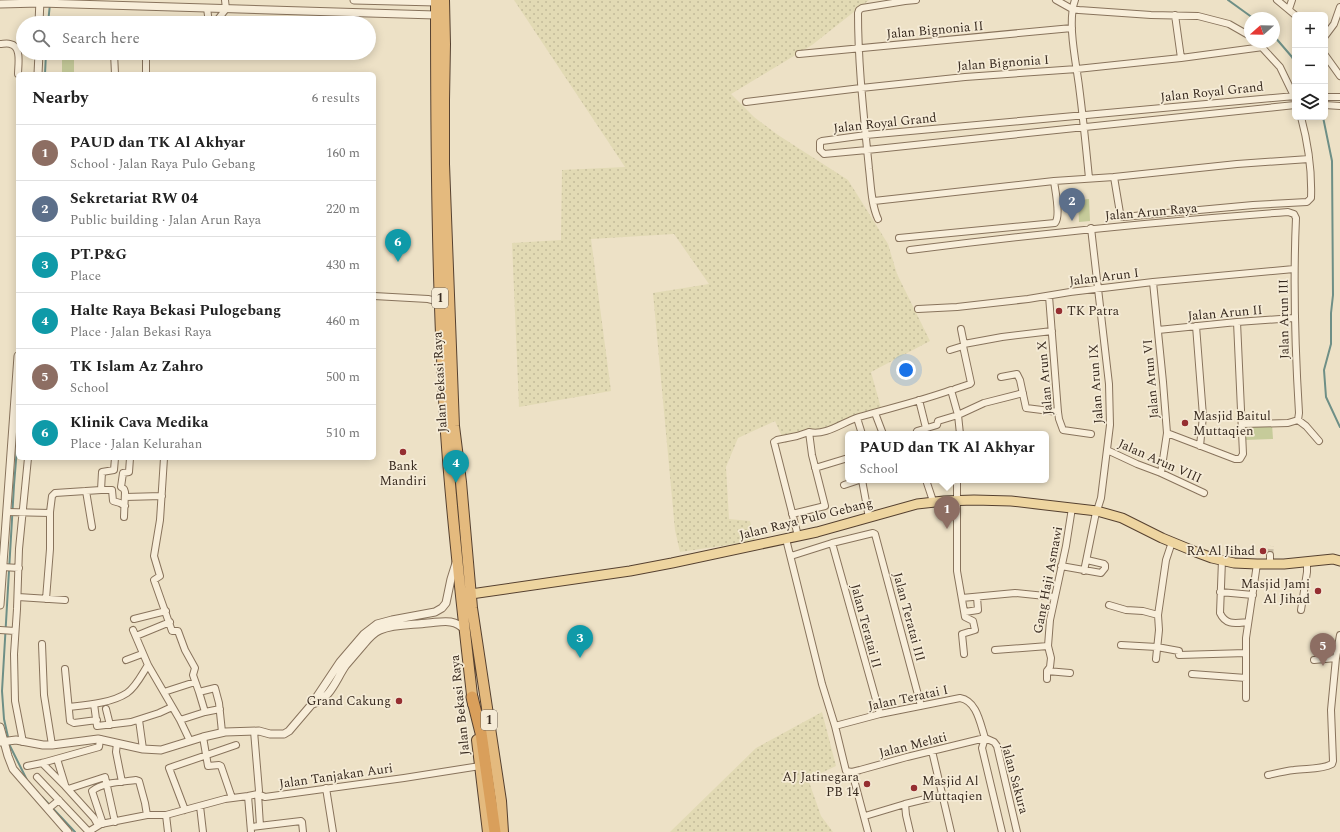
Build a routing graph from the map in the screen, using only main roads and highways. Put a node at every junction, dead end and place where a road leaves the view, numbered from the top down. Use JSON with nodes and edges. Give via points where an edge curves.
{"nodes":[{"id":1,"x":439,"y":1,"type":"edge"},
{"id":2,"x":440,"y":99,"type":"junction"},
{"id":3,"x":450,"y":426,"type":"junction"},
{"id":4,"x":1340,"y":561,"type":"edge"},
{"id":5,"x":466,"y":595,"type":"junction"},
{"id":6,"x":472,"y":697,"type":"junction"},
{"id":7,"x":488,"y":832,"type":"edge"},
{"id":8,"x":495,"y":832,"type":"edge"},
{"id":9,"x":503,"y":832,"type":"edge"}],
"edges":[{"from":1,"to":2,"type":"highway","name":"Jalan Bekasi Raya","number":"1","via":[[445,44]]},
{"from":1,"to":2,"type":"highway","name":"Jalan Bekasi Raya","number":"1","via":[[435,15],[435,58]]},
{"from":2,"to":3,"type":"highway","name":"Jalan Bekasi Raya","number":"1"},
{"from":2,"to":3,"type":"highway","name":"Jalan Bekasi Raya","number":"1","via":[[437,194],[440,302]]},
{"from":3,"to":5,"type":"highway","name":"Jalan Bekasi Raya","number":"1","via":[[461,482]]},
{"from":3,"to":5,"type":"highway","name":"Jalan Bekasi Raya","number":"1","via":[[457,560]]},
{"from":4,"to":5,"type":"main road","name":"Jalan Raya Pulo Gebang","via":[[1270,560],[1257,564],[1222,560],[1172,542],[1122,518],[1097,511],[1012,501],[957,500],[933,501],[786,539],[630,571]]},
{"from":5,"to":6,"type":"highway","name":"Jalan Bekasi Raya","number":"1","via":[[465,630]]},
{"from":5,"to":9,"type":"highway","name":"Jalan Bekasi Raya","number":"1","via":[[501,801]]},
{"from":6,"to":7,"type":"highway","name":"Jalan Bekasi Raya","number":"1"},
{"from":6,"to":8,"type":"highway","via":[[481,734]]}]}
